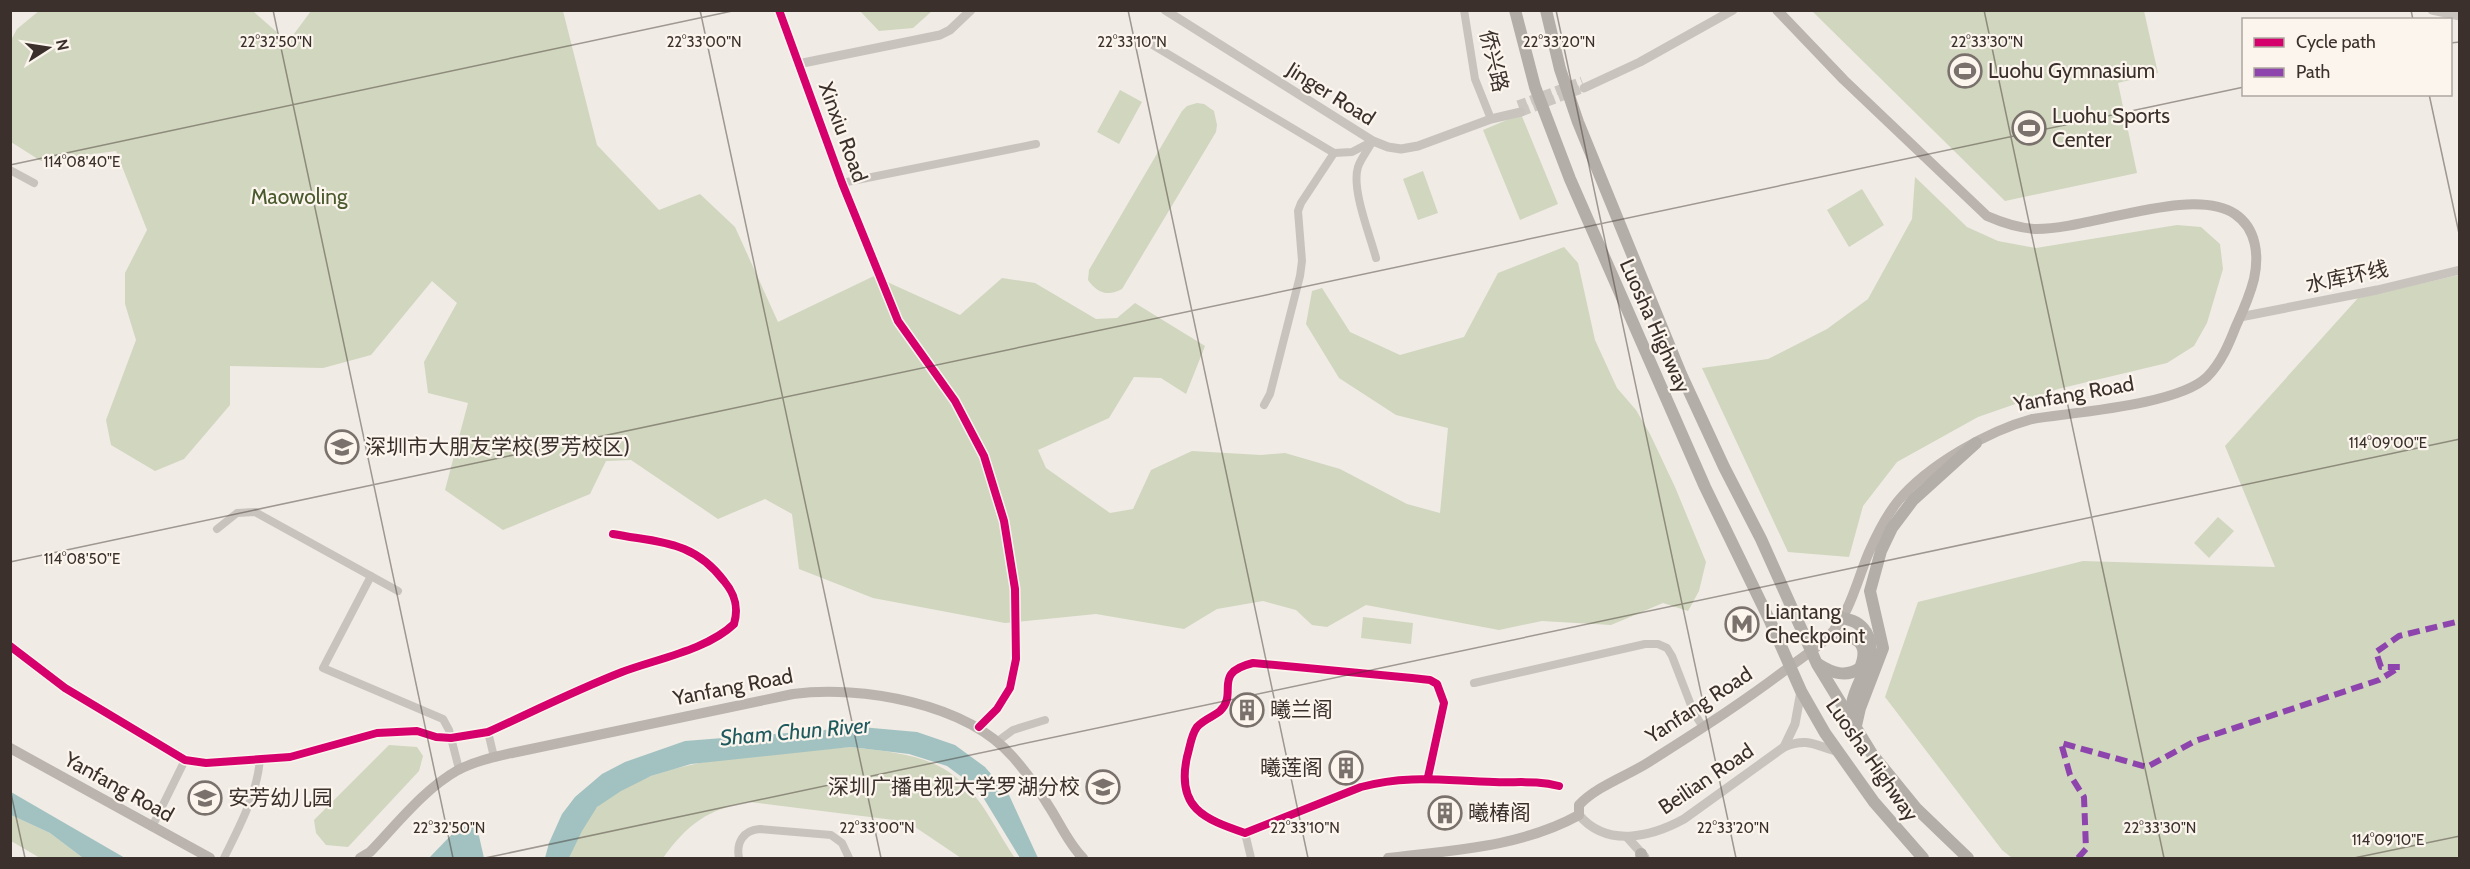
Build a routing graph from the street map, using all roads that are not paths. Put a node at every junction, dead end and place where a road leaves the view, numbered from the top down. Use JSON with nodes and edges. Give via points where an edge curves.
{"nodes":[{"id":1,"x":779,"y":10,"type":"edge"},
{"id":2,"x":971,"y":10,"type":"edge"},
{"id":3,"x":1166,"y":10,"type":"edge"},
{"id":4,"x":1464,"y":10,"type":"edge"},
{"id":5,"x":1515,"y":10,"type":"edge"},
{"id":6,"x":1546,"y":10,"type":"edge"},
{"id":7,"x":1733,"y":10,"type":"edge"},
{"id":8,"x":1777,"y":10,"type":"edge"},
{"id":9,"x":2432,"y":10,"type":"edge"},
{"id":10,"x":2460,"y":16,"type":"edge"},
{"id":11,"x":1146,"y":40,"type":"dead end"},
{"id":12,"x":798,"y":64,"type":"junction"},
{"id":13,"x":1583,"y":85,"type":"tunnel mouth"},
{"id":14,"x":1519,"y":109,"type":"tunnel mouth"},
{"id":15,"x":1491,"y":119,"type":"junction"},
{"id":16,"x":1373,"y":141,"type":"junction"},
{"id":17,"x":1036,"y":144,"type":"dead end"},
{"id":18,"x":1334,"y":153,"type":"junction"},
{"id":19,"x":10,"y":170,"type":"edge"},
{"id":20,"x":34,"y":183,"type":"dead end"},
{"id":21,"x":842,"y":183,"type":"junction"},
{"id":22,"x":1376,"y":258,"type":"dead end"},
{"id":23,"x":874,"y":266,"type":"tunnel mouth"},
{"id":24,"x":2460,"y":270,"type":"edge"},
{"id":25,"x":2240,"y":317,"type":"junction"},
{"id":26,"x":1264,"y":405,"type":"dead end"},
{"id":27,"x":1976,"y":443,"type":"junction"},
{"id":28,"x":217,"y":529,"type":"dead end"},
{"id":29,"x":613,"y":534,"type":"dead end"},
{"id":30,"x":371,"y":576,"type":"junction"},
{"id":31,"x":398,"y":591,"type":"dead end"},
{"id":32,"x":1842,"y":618,"type":"junction"},
{"id":33,"x":1828,"y":637,"type":"junction"},
{"id":34,"x":10,"y":646,"type":"edge"},
{"id":35,"x":1817,"y":663,"type":"junction"},
{"id":36,"x":1014,"y":669,"type":"tunnel mouth"},
{"id":37,"x":1474,"y":683,"type":"dead end"},
{"id":38,"x":1802,"y":691,"type":"junction"},
{"id":39,"x":1045,"y":720,"type":"dead end"},
{"id":40,"x":979,"y":727,"type":"junction"},
{"id":41,"x":1703,"y":727,"type":"junction"},
{"id":42,"x":1855,"y":730,"type":"junction"},
{"id":43,"x":488,"y":732,"type":"junction"},
{"id":44,"x":451,"y":738,"type":"junction"},
{"id":45,"x":998,"y":741,"type":"junction"},
{"id":46,"x":1784,"y":747,"type":"junction"},
{"id":47,"x":10,"y":748,"type":"edge"},
{"id":48,"x":1839,"y":752,"type":"junction"},
{"id":49,"x":494,"y":757,"type":"junction"},
{"id":50,"x":260,"y":759,"type":"junction"},
{"id":51,"x":185,"y":760,"type":"junction"},
{"id":52,"x":459,"y":769,"type":"junction"},
{"id":53,"x":1428,"y":777,"type":"junction"},
{"id":54,"x":1558,"y":786,"type":"dead end"},
{"id":55,"x":1579,"y":815,"type":"junction"},
{"id":56,"x":152,"y":827,"type":"junction"},
{"id":57,"x":1245,"y":833,"type":"junction"},
{"id":58,"x":1627,"y":837,"type":"junction"},
{"id":59,"x":1643,"y":857,"type":"edge"},
{"id":60,"x":210,"y":858,"type":"edge"},
{"id":61,"x":224,"y":858,"type":"edge"},
{"id":62,"x":360,"y":858,"type":"edge"},
{"id":63,"x":739,"y":858,"type":"edge"},
{"id":64,"x":849,"y":858,"type":"edge"},
{"id":65,"x":1083,"y":858,"type":"edge"},
{"id":66,"x":1251,"y":858,"type":"edge"},
{"id":67,"x":1388,"y":858,"type":"edge"},
{"id":68,"x":1923,"y":858,"type":"edge"},
{"id":69,"x":1968,"y":858,"type":"edge"}],
"edges":[{"from":1,"to":12,"type":"street","name":"Xinxiu Road"},
{"from":2,"to":12,"type":"street","via":[[940,35]]},
{"from":3,"to":16,"type":"street","name":"Jinger Road"},
{"from":4,"to":15,"type":"street","name":"侨兴路","via":[[1475,79]]},
{"from":5,"to":38,"type":"highway","name":"Luosha Highway","via":[[1535,87],[1570,179],[1705,487]]},
{"from":6,"to":35,"type":"highway","name":"Luosha Highway","via":[[1578,122],[1650,299]]},
{"from":7,"to":13,"type":"street","via":[[1640,62]]},
{"from":8,"to":25,"type":"main road","name":"Yanfang Road","via":[[1844,80],[1987,216],[2008,225],[2035,229],[2190,204],[2218,205],[2237,215],[2249,228],[2257,249],[2253,284]]},
{"from":9,"to":10,"type":"street"},
{"from":11,"to":18,"type":"street"},
{"from":12,"to":21,"type":"street","name":"Xinxiu Road"},
{"from":14,"to":15,"type":"street","name":"Jinger Road"},
{"from":15,"to":16,"type":"street","name":"Jinger Road","via":[[1418,146],[1401,149]]},
{"from":16,"to":18,"type":"street","via":[[1352,152]]},
{"from":16,"to":22,"type":"street","via":[[1358,167],[1357,177]]},
{"from":17,"to":21,"type":"street"},
{"from":18,"to":26,"type":"street","via":[[1301,203],[1300,276]]},
{"from":19,"to":20,"type":"street"},
{"from":21,"to":23,"type":"street","name":"Xinxiu Road"},
{"from":24,"to":25,"type":"street","name":"水库环线"},
{"from":25,"to":27,"type":"main road","name":"Yanfang Road","via":[[2218,363],[2206,377],[2176,395],[2032,419],[1995,431]]},
{"from":27,"to":32,"type":"main road","name":"Yanfang Road","via":[[1931,471],[1899,499],[1876,537]]},
{"from":27,"to":42,"type":"highway","via":[[1913,500],[1881,550],[1870,591],[1883,648]]},
{"from":28,"to":30,"type":"street","via":[[237,513],[255,512]]},
{"from":29,"to":43,"type":"street","via":[[682,547],[700,555],[734,596],[734,624],[703,644],[619,674]]},
{"from":30,"to":31,"type":"street"},
{"from":30,"to":44,"type":"street","via":[[323,668],[442,719]]},
{"from":32,"to":33,"type":"main road","name":"Yanfang Road"},
{"from":32,"to":42,"type":"highway","via":[[1857,623],[1870,643],[1869,658],[1852,704]]},
{"from":33,"to":35,"type":"highway","via":[[1846,636],[1862,645],[1860,668],[1841,674]]},
{"from":33,"to":41,"type":"main road","name":"Yanfang Road"},
{"from":34,"to":51,"type":"street","via":[[65,688]]},
{"from":35,"to":42,"type":"highway","name":"Luosha Highway"},
{"from":36,"to":40,"type":"street","via":[[1010,688]]},
{"from":37,"to":41,"type":"street","via":[[1658,644],[1672,656]]},
{"from":38,"to":46,"type":"street","name":"Beilian Road","via":[[1795,724]]},
{"from":38,"to":48,"type":"highway","name":"Luosha Highway"},
{"from":39,"to":45,"type":"street","via":[[1013,730]]},
{"from":40,"to":45,"type":"main road","name":"Yanfang Road"},
{"from":40,"to":49,"type":"main road","name":"Yanfang Road","via":[[940,710],[829,690],[793,694]]},
{"from":41,"to":55,"type":"main road","name":"Yanfang Road","via":[[1591,795],[1579,805]]},
{"from":42,"to":69,"type":"highway","name":"Luosha Highway","via":[[1916,808]]},
{"from":43,"to":44,"type":"street"},
{"from":43,"to":49,"type":"street"},
{"from":44,"to":50,"type":"street","via":[[417,731],[377,733],[290,757]]},
{"from":44,"to":52,"type":"street"},
{"from":45,"to":65,"type":"main road","name":"Yanfang Road","via":[[1034,784]]},
{"from":46,"to":48,"type":"street","name":"Beilian Road","via":[[1806,741]]},
{"from":46,"to":58,"type":"street","name":"Beilian Road","via":[[1684,819],[1656,832]]},
{"from":47,"to":56,"type":"main road","name":"Yanfang Road"},
{"from":48,"to":68,"type":"highway","name":"Luosha Highway","via":[[1892,824]]},
{"from":49,"to":52,"type":"main road","name":"Yanfang Road"},
{"from":50,"to":51,"type":"street","via":[[206,763]]},
{"from":50,"to":61,"type":"street","via":[[250,802]]},
{"from":51,"to":56,"type":"street"},
{"from":52,"to":62,"type":"main road","name":"Yanfang Road","via":[[432,789]]},
{"from":53,"to":54,"type":"street","via":[[1543,781]]},
{"from":53,"to":57,"type":"street","via":[[1361,787]]},
{"from":53,"to":57,"type":"street","via":[[1444,703],[1437,684],[1430,680],[1253,663],[1242,666],[1229,676],[1220,711],[1196,728],[1184,784],[1187,797],[1202,815]]},
{"from":55,"to":58,"type":"street","name":"Beilian Road","via":[[1592,826]]},
{"from":55,"to":67,"type":"main road","name":"Yanfang Road","via":[[1526,838]]},
{"from":56,"to":60,"type":"main road","name":"Yanfang Road"},
{"from":57,"to":66,"type":"street"},
{"from":58,"to":59,"type":"street"},
{"from":63,"to":64,"type":"street","via":[[742,838],[760,829],[831,835],[842,843]]}]}
